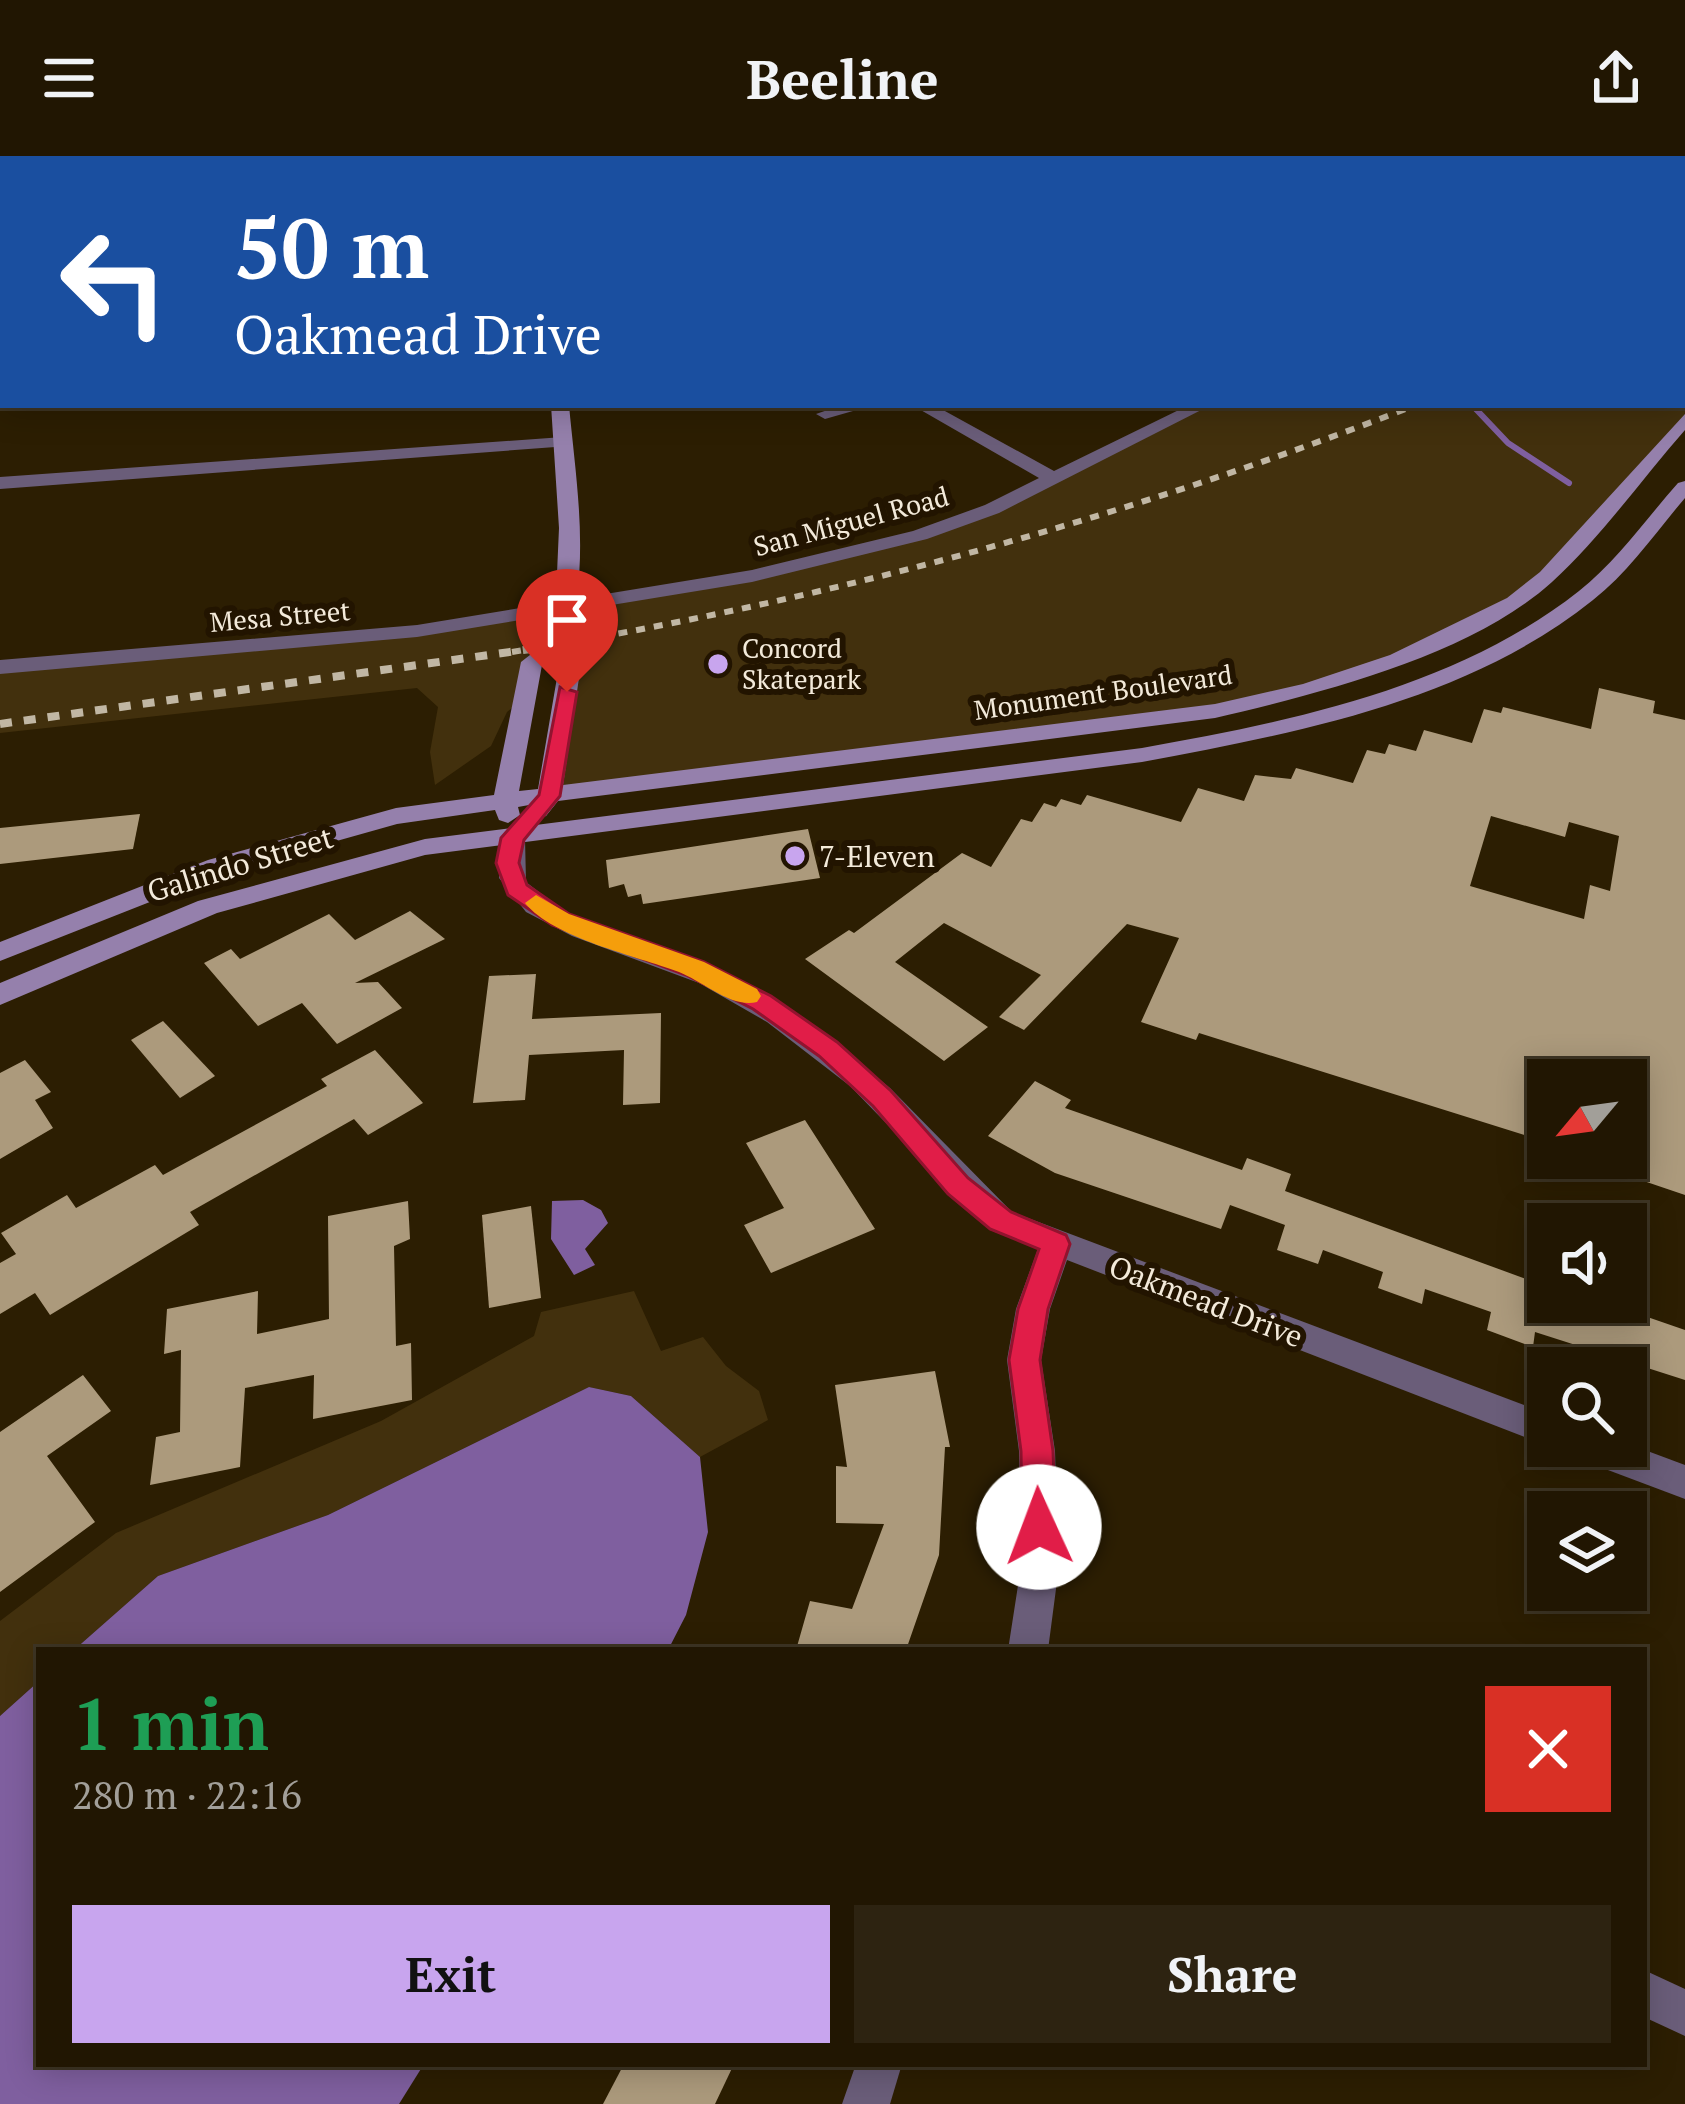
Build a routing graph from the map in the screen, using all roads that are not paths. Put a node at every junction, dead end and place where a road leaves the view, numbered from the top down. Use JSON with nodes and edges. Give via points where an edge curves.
{"nodes":[{"id":1,"x":560,"y":408,"type":"edge"},
{"id":2,"x":852,"y":408,"type":"edge"},
{"id":3,"x":927,"y":408,"type":"edge"},
{"id":4,"x":1196,"y":408,"type":"edge"},
{"id":5,"x":825,"y":414,"type":"dead end"},
{"id":6,"x":1685,"y":419,"type":"edge"},
{"id":7,"x":563,"y":442,"type":"junction"},
{"id":8,"x":1052,"y":478,"type":"junction"},
{"id":9,"x":0,"y":483,"type":"edge"},
{"id":10,"x":1685,"y":487,"type":"edge"},
{"id":11,"x":564,"y":609,"type":"junction"},
{"id":12,"x":553,"y":647,"type":"junction"},
{"id":13,"x":0,"y":667,"type":"edge"},
{"id":14,"x":549,"y":796,"type":"junction"},
{"id":15,"x":505,"y":800,"type":"junction"},
{"id":16,"x":513,"y":838,"type":"junction"},
{"id":17,"x":0,"y":952,"type":"edge"},
{"id":18,"x":0,"y":995,"type":"edge"},
{"id":19,"x":1056,"y":1244,"type":"junction"},
{"id":20,"x":1527,"y":1422,"type":"edge"},
{"id":21,"x":1645,"y":1467,"type":"edge"},
{"id":22,"x":1685,"y":1482,"type":"edge"},
{"id":23,"x":1028,"y":1647,"type":"edge"},
{"id":24,"x":1647,"y":1994,"type":"edge"},
{"id":25,"x":1685,"y":2013,"type":"edge"},
{"id":26,"x":878,"y":2067,"type":"edge"},
{"id":27,"x":866,"y":2104,"type":"edge"}],
"edges":[{"from":1,"to":7,"type":"main road"},
{"from":2,"to":5,"type":"street"},
{"from":3,"to":8,"type":"street"},
{"from":4,"to":8,"type":"street","name":"San Miguel Road"},
{"from":6,"to":14,"type":"main road","name":"Monument Boulevard","via":[[1547,576],[1477,624],[1376,668],[1216,711]]},
{"from":7,"to":9,"type":"street"},
{"from":7,"to":11,"type":"main road","via":[[570,502]]},
{"from":8,"to":11,"type":"street","name":"San Miguel Road","via":[[920,535]]},
{"from":10,"to":16,"type":"main road","via":[[1587,595],[1532,631],[1340,711],[1142,755]]},
{"from":11,"to":12,"type":"main road"},
{"from":11,"to":13,"type":"street","name":"Mesa Street","via":[[417,631]]},
{"from":12,"to":14,"type":"main road","via":[[571,658]]},
{"from":12,"to":15,"type":"main road","via":[[532,662]]},
{"from":14,"to":15,"type":"main road","name":"Monument Boulevard"},
{"from":14,"to":16,"type":"main road"},
{"from":15,"to":16,"type":"main road"},
{"from":15,"to":17,"type":"main road","name":"Galindo Street","via":[[396,817],[217,866]]},
{"from":16,"to":18,"type":"main road","name":"Galindo Street","via":[[403,852],[230,897]]},
{"from":16,"to":19,"type":"street","name":"Oakmead Drive","via":[[508,863],[516,889],[560,920],[695,968],[762,1003],[882,1098],[958,1186],[1000,1221]]},
{"from":19,"to":20,"type":"street","name":"Oakmead Drive"},
{"from":19,"to":23,"type":"street","via":[[1024,1360],[1040,1565]]},
{"from":21,"to":22,"type":"street"},
{"from":24,"to":25,"type":"street"},
{"from":26,"to":27,"type":"street"}]}
